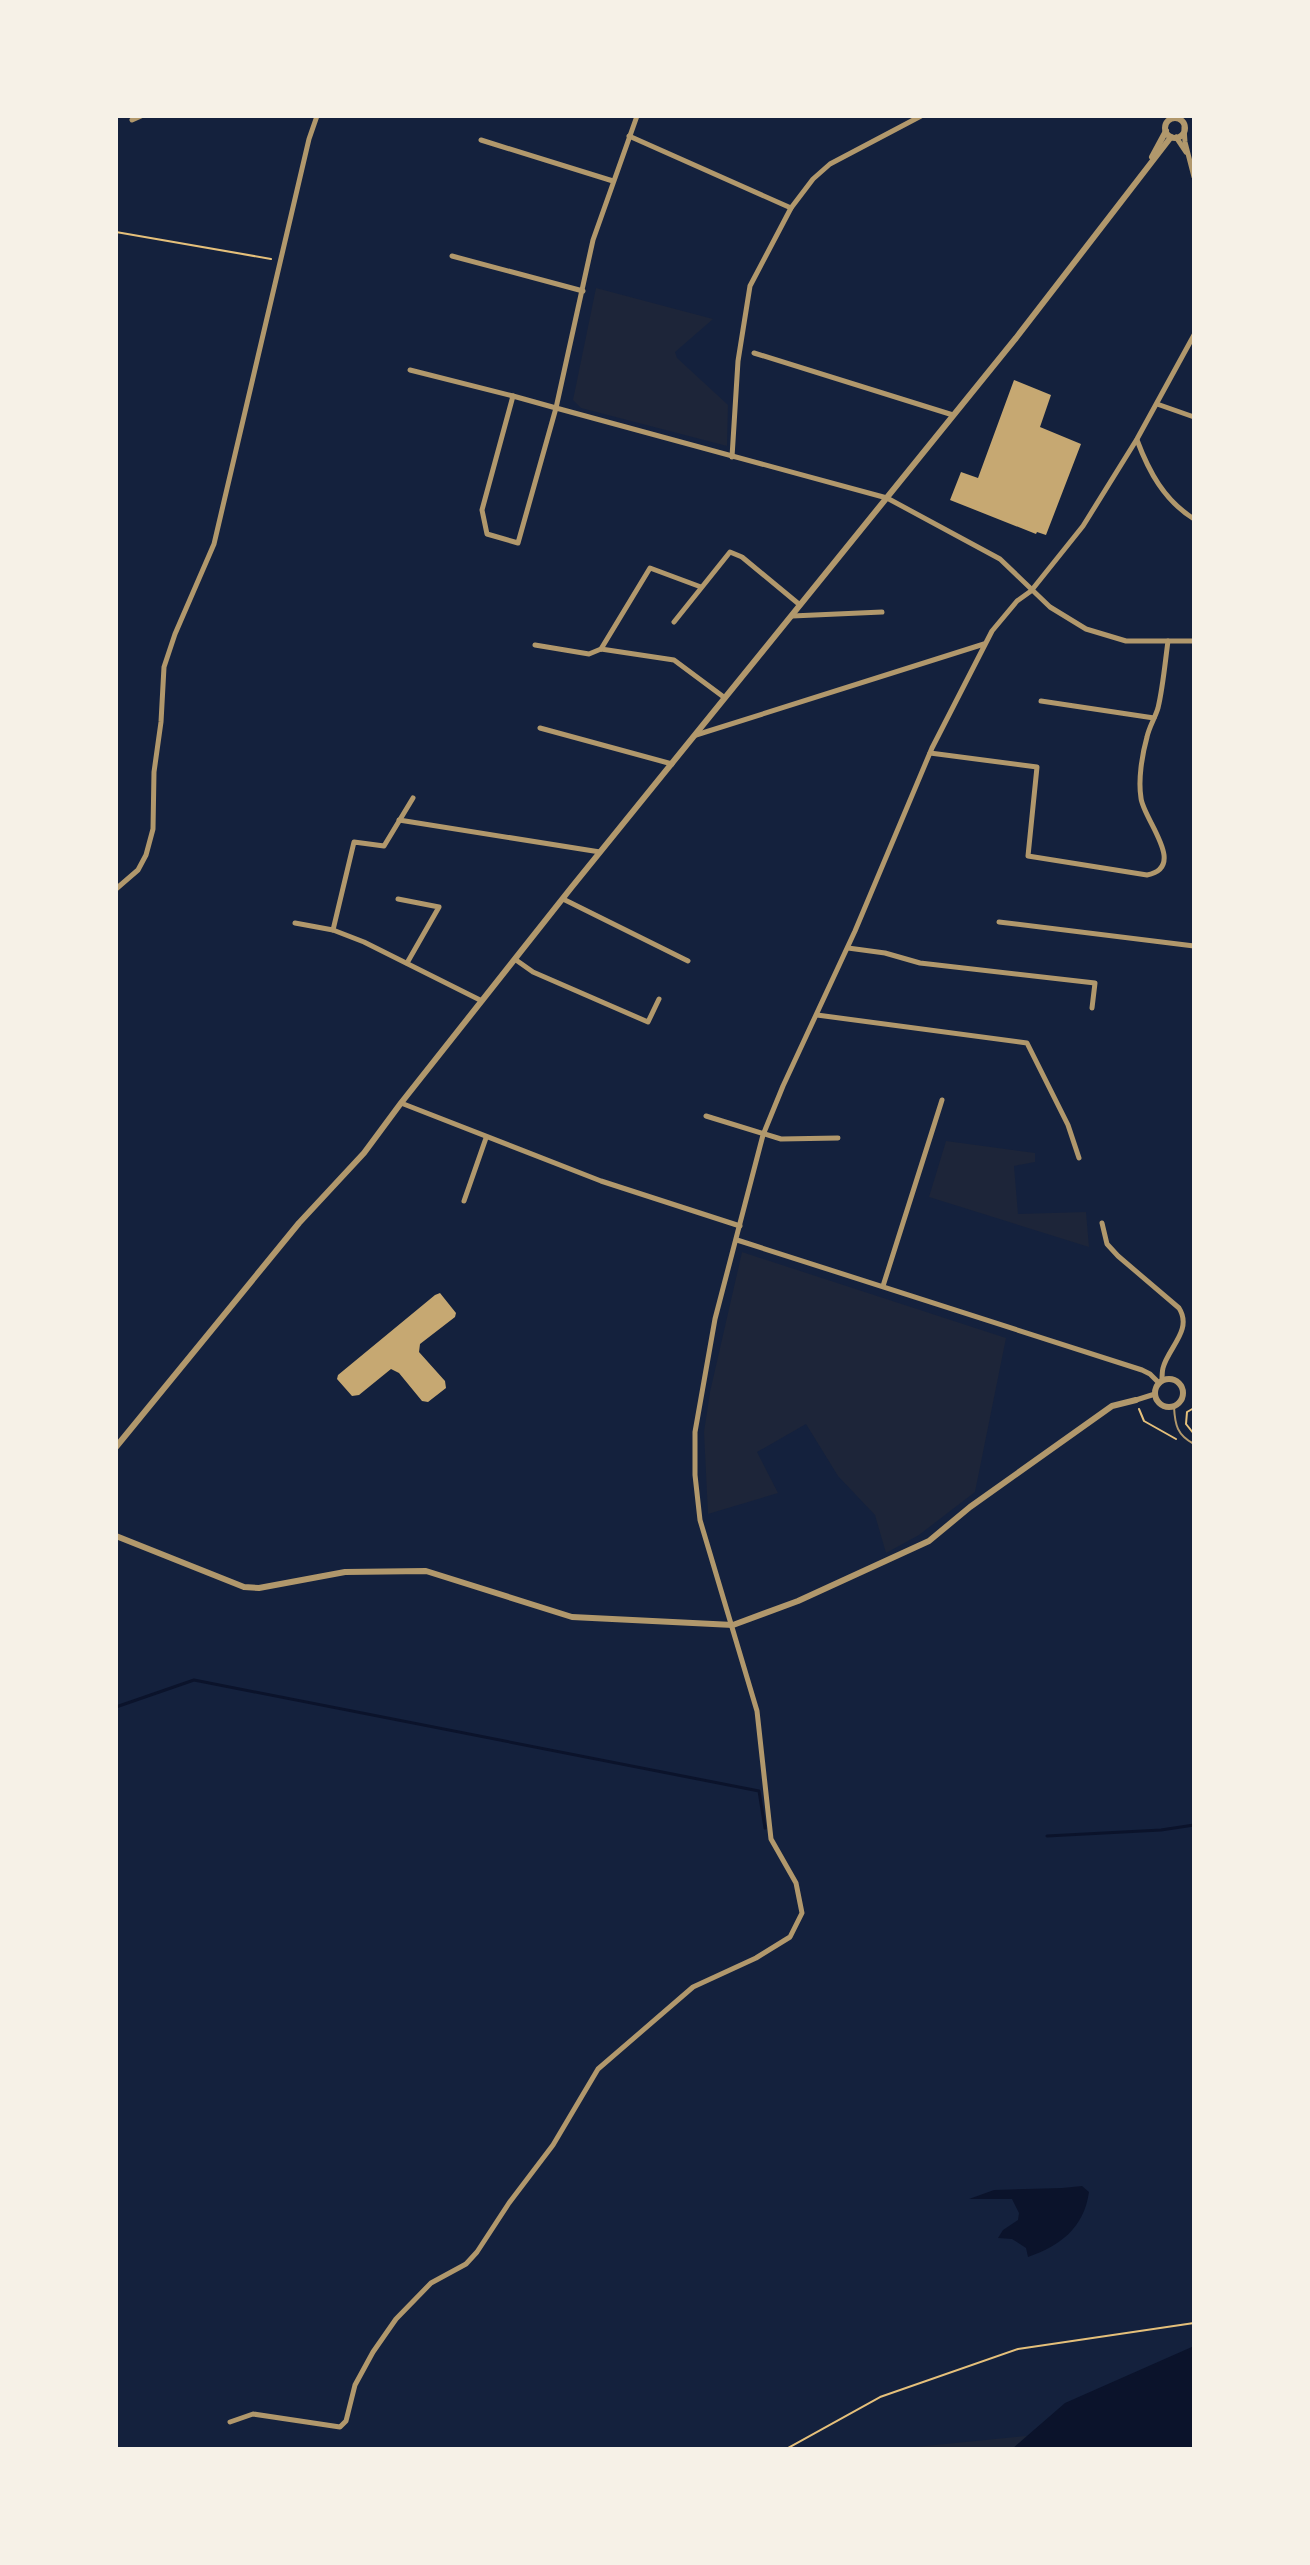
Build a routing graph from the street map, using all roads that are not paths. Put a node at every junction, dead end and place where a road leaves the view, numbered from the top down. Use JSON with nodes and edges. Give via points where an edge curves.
{"nodes":[{"id":1,"x":141,"y":116,"type":"edge"},
{"id":2,"x":317,"y":116,"type":"edge"},
{"id":3,"x":637,"y":116,"type":"edge"},
{"id":4,"x":921,"y":116,"type":"edge"},
{"id":5,"x":1168,"y":118,"type":"edge"},
{"id":6,"x":132,"y":120,"type":"dead end"},
{"id":7,"x":1183,"y":122,"type":"edge"},
{"id":8,"x":1171,"y":135,"type":"junction"},
{"id":9,"x":629,"y":136,"type":"junction"},
{"id":10,"x":481,"y":140,"type":"dead end"},
{"id":11,"x":1188,"y":156,"type":"junction"},
{"id":12,"x":1194,"y":177,"type":"edge"},
{"id":13,"x":613,"y":181,"type":"junction"},
{"id":14,"x":791,"y":208,"type":"junction"},
{"id":15,"x":452,"y":256,"type":"dead end"},
{"id":16,"x":583,"y":291,"type":"junction"},
{"id":17,"x":1194,"y":335,"type":"edge"},
{"id":18,"x":1192,"y":342,"type":"edge"},
{"id":19,"x":754,"y":353,"type":"dead end"},
{"id":20,"x":410,"y":370,"type":"dead end"},
{"id":21,"x":513,"y":396,"type":"junction"},
{"id":22,"x":1157,"y":404,"type":"junction"},
{"id":23,"x":556,"y":408,"type":"junction"},
{"id":24,"x":953,"y":415,"type":"junction"},
{"id":25,"x":1194,"y":417,"type":"edge"},
{"id":26,"x":1137,"y":439,"type":"junction"},
{"id":27,"x":732,"y":457,"type":"junction"},
{"id":28,"x":887,"y":498,"type":"junction"},
{"id":29,"x":1194,"y":519,"type":"edge"},
{"id":30,"x":701,"y":587,"type":"junction"},
{"id":31,"x":1031,"y":591,"type":"junction"},
{"id":32,"x":800,"y":605,"type":"junction"},
{"id":33,"x":882,"y":612,"type":"dead end"},
{"id":34,"x":792,"y":616,"type":"junction"},
{"id":35,"x":674,"y":622,"type":"dead end"},
{"id":36,"x":1168,"y":641,"type":"junction"},
{"id":37,"x":1194,"y":641,"type":"edge"},
{"id":38,"x":985,"y":644,"type":"junction"},
{"id":39,"x":535,"y":645,"type":"dead end"},
{"id":40,"x":601,"y":649,"type":"junction"},
{"id":41,"x":725,"y":698,"type":"junction"},
{"id":42,"x":1041,"y":701,"type":"dead end"},
{"id":43,"x":1154,"y":718,"type":"junction"},
{"id":44,"x":540,"y":728,"type":"dead end"},
{"id":45,"x":695,"y":735,"type":"junction"},
{"id":46,"x":930,"y":753,"type":"junction"},
{"id":47,"x":672,"y":764,"type":"junction"},
{"id":48,"x":413,"y":798,"type":"dead end"},
{"id":49,"x":399,"y":820,"type":"junction"},
{"id":50,"x":601,"y":852,"type":"junction"},
{"id":51,"x":116,"y":889,"type":"edge"},
{"id":52,"x":398,"y":899,"type":"dead end"},
{"id":53,"x":563,"y":899,"type":"junction"},
{"id":54,"x":999,"y":922,"type":"dead end"},
{"id":55,"x":295,"y":923,"type":"dead end"},
{"id":56,"x":333,"y":930,"type":"junction"},
{"id":57,"x":1194,"y":946,"type":"edge"},
{"id":58,"x":848,"y":948,"type":"junction"},
{"id":59,"x":516,"y":960,"type":"junction"},
{"id":60,"x":688,"y":961,"type":"dead end"},
{"id":61,"x":407,"y":963,"type":"junction"},
{"id":62,"x":659,"y":999,"type":"dead end"},
{"id":63,"x":482,"y":1001,"type":"junction"},
{"id":64,"x":1092,"y":1008,"type":"dead end"},
{"id":65,"x":817,"y":1015,"type":"junction"},
{"id":66,"x":942,"y":1100,"type":"dead end"},
{"id":67,"x":401,"y":1103,"type":"junction"},
{"id":68,"x":706,"y":1116,"type":"dead end"},
{"id":69,"x":763,"y":1135,"type":"junction"},
{"id":70,"x":486,"y":1138,"type":"junction"},
{"id":71,"x":838,"y":1138,"type":"dead end"},
{"id":72,"x":1079,"y":1158,"type":"dead end"},
{"id":73,"x":464,"y":1201,"type":"dead end"},
{"id":74,"x":1102,"y":1223,"type":"dead end"},
{"id":75,"x":740,"y":1226,"type":"junction"},
{"id":76,"x":737,"y":1240,"type":"junction"},
{"id":77,"x":883,"y":1286,"type":"junction"},
{"id":78,"x":1161,"y":1382,"type":"junction"},
{"id":79,"x":1155,"y":1394,"type":"junction"},
{"id":80,"x":1183,"y":1398,"type":"junction"},
{"id":81,"x":1136,"y":1400,"type":"joint"},
{"id":82,"x":1194,"y":1402,"type":"edge"},
{"id":83,"x":1174,"y":1407,"type":"junction"},
{"id":84,"x":1194,"y":1444,"type":"edge"},
{"id":85,"x":116,"y":1447,"type":"edge"},
{"id":86,"x":116,"y":1536,"type":"edge"},
{"id":87,"x":733,"y":1625,"type":"junction"},
{"id":88,"x":230,"y":2422,"type":"dead end"}],
"edges":[{"from":1,"to":6,"type":"street"},
{"from":2,"to":51,"type":"street","via":[[214,544],[164,667],[150,842],[138,870]]},
{"from":3,"to":9,"type":"street"},
{"from":4,"to":14,"type":"street","via":[[830,164]]},
{"from":5,"to":7,"type":"street"},
{"from":5,"to":8,"type":"street"},
{"from":7,"to":8,"type":"street","via":[[1182,134]]},
{"from":7,"to":11,"type":"street"},
{"from":8,"to":11,"type":"street"},
{"from":8,"to":24,"type":"street"},
{"from":9,"to":13,"type":"street"},
{"from":9,"to":14,"type":"street"},
{"from":10,"to":13,"type":"street"},
{"from":11,"to":12,"type":"street"},
{"from":13,"to":16,"type":"street"},
{"from":14,"to":27,"type":"street","via":[[750,286],[738,361]]},
{"from":15,"to":16,"type":"street"},
{"from":16,"to":23,"type":"street"},
{"from":17,"to":18,"type":"street"},
{"from":18,"to":22,"type":"street"},
{"from":19,"to":24,"type":"street"},
{"from":20,"to":21,"type":"street"},
{"from":21,"to":23,"type":"street"},
{"from":21,"to":23,"type":"street","via":[[482,510],[487,534],[518,543]]},
{"from":22,"to":25,"type":"street"},
{"from":22,"to":26,"type":"street"},
{"from":23,"to":27,"type":"street"},
{"from":24,"to":28,"type":"street"},
{"from":26,"to":29,"type":"street","via":[[1157,484]]},
{"from":26,"to":31,"type":"street","via":[[1083,526]]},
{"from":27,"to":28,"type":"street"},
{"from":28,"to":31,"type":"street","via":[[1000,559]]},
{"from":28,"to":32,"type":"street"},
{"from":30,"to":32,"type":"street","via":[[727,554],[736,553]]},
{"from":30,"to":35,"type":"street"},
{"from":30,"to":40,"type":"street","via":[[650,568]]},
{"from":31,"to":36,"type":"street","via":[[1068,620],[1105,636]]},
{"from":31,"to":38,"type":"street","via":[[1017,601]]},
{"from":32,"to":34,"type":"street"},
{"from":33,"to":34,"type":"street"},
{"from":34,"to":41,"type":"street"},
{"from":36,"to":37,"type":"street"},
{"from":36,"to":43,"type":"street"},
{"from":38,"to":45,"type":"street"},
{"from":38,"to":46,"type":"street"},
{"from":39,"to":40,"type":"street","via":[[589,654]]},
{"from":40,"to":41,"type":"street","via":[[674,660]]},
{"from":41,"to":45,"type":"street"},
{"from":42,"to":43,"type":"street"},
{"from":43,"to":46,"type":"street","via":[[1139,787],[1164,859],[1159,872],[1147,875],[1028,856],[1037,767]]},
{"from":44,"to":47,"type":"street"},
{"from":45,"to":47,"type":"street"},
{"from":46,"to":58,"type":"street"},
{"from":47,"to":50,"type":"street"},
{"from":48,"to":49,"type":"street"},
{"from":49,"to":50,"type":"street"},
{"from":49,"to":56,"type":"street","via":[[384,846],[354,842]]},
{"from":50,"to":53,"type":"street"},
{"from":52,"to":61,"type":"street","via":[[439,907]]},
{"from":53,"to":59,"type":"street"},
{"from":53,"to":60,"type":"street"},
{"from":54,"to":57,"type":"street"},
{"from":55,"to":56,"type":"street"},
{"from":56,"to":61,"type":"street"},
{"from":58,"to":64,"type":"street","via":[[920,963],[1095,983]]},
{"from":58,"to":65,"type":"street"},
{"from":59,"to":62,"type":"street","via":[[648,1022]]},
{"from":59,"to":63,"type":"street"},
{"from":61,"to":63,"type":"street"},
{"from":63,"to":67,"type":"street"},
{"from":65,"to":69,"type":"street"},
{"from":65,"to":72,"type":"street","via":[[1027,1043]]},
{"from":66,"to":77,"type":"street"},
{"from":67,"to":70,"type":"street"},
{"from":67,"to":85,"type":"street"},
{"from":68,"to":69,"type":"street"},
{"from":69,"to":71,"type":"street"},
{"from":69,"to":75,"type":"street"},
{"from":70,"to":73,"type":"street"},
{"from":70,"to":75,"type":"street"},
{"from":74,"to":78,"type":"street","via":[[1107,1244],[1183,1314]]},
{"from":75,"to":76,"type":"street"},
{"from":76,"to":77,"type":"street"},
{"from":76,"to":87,"type":"street","via":[[715,1319],[695,1432],[700,1520]]},
{"from":77,"to":78,"type":"street","via":[[1142,1370]]},
{"from":78,"to":79,"type":"street"},
{"from":78,"to":80,"type":"street","via":[[1178,1382]]},
{"from":79,"to":81,"type":"street"},
{"from":79,"to":83,"type":"street","via":[[1161,1405]]},
{"from":80,"to":82,"type":"street"},
{"from":80,"to":83,"type":"street"},
{"from":81,"to":87,"type":"street","via":[[1112,1406],[929,1541]]},
{"from":83,"to":84,"type":"lane","via":[[1181,1436]]},
{"from":86,"to":87,"type":"street","via":[[244,1587],[345,1572],[426,1571],[572,1617]]},
{"from":87,"to":88,"type":"street","via":[[757,1711],[771,1839],[796,1883],[802,1913],[790,1937],[693,1987],[598,2069],[553,2145],[477,2252],[431,2283],[380,2341],[355,2385],[340,2427],[253,2414]]}]}
